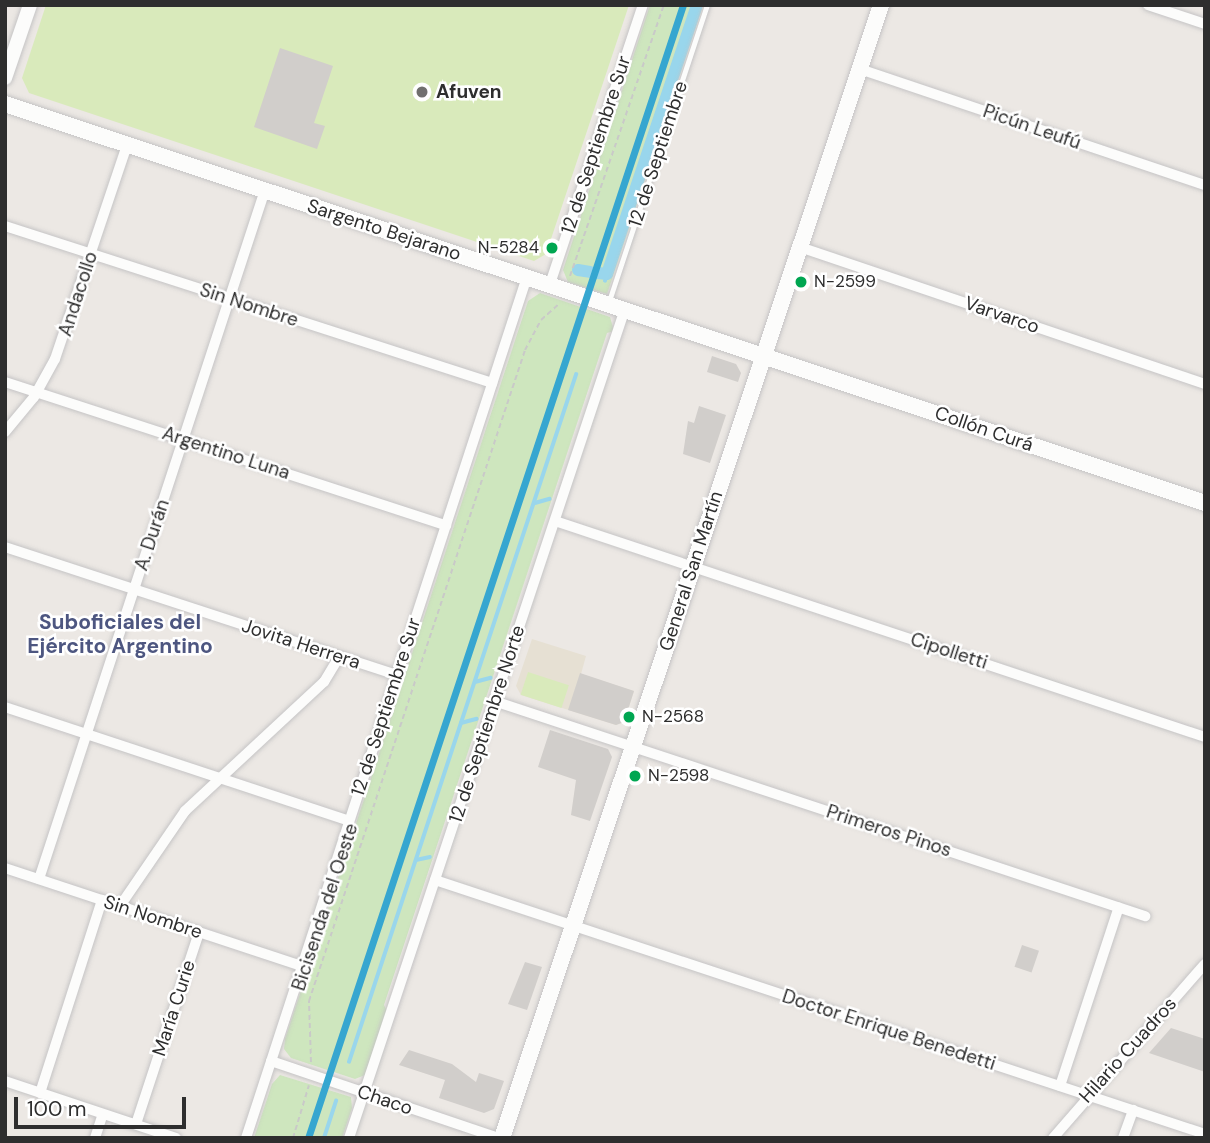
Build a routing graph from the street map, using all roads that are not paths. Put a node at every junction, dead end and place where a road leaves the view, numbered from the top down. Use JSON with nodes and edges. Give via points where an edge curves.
{"nodes":[{"id":1,"x":30,"y":5,"type":"edge"},
{"id":2,"x":643,"y":5,"type":"edge"},
{"id":3,"x":707,"y":5,"type":"edge"},
{"id":4,"x":881,"y":5,"type":"edge"},
{"id":5,"x":1147,"y":5,"type":"edge"},
{"id":6,"x":1205,"y":24,"type":"edge"},
{"id":7,"x":860,"y":69,"type":"junction"},
{"id":8,"x":5,"y":78,"type":"edge"},
{"id":9,"x":5,"y":104,"type":"edge"},
{"id":10,"x":127,"y":145,"type":"junction"},
{"id":11,"x":1205,"y":185,"type":"edge"},
{"id":12,"x":265,"y":190,"type":"junction"},
{"id":13,"x":5,"y":226,"type":"edge"},
{"id":14,"x":800,"y":247,"type":"junction"},
{"id":15,"x":91,"y":253,"type":"junction"},
{"id":16,"x":527,"y":277,"type":"junction"},
{"id":17,"x":550,"y":285,"type":"junction"},
{"id":18,"x":230,"y":298,"type":"junction"},
{"id":19,"x":608,"y":304,"type":"junction"},
{"id":20,"x":625,"y":309,"type":"junction"},
{"id":21,"x":763,"y":355,"type":"junction"},
{"id":22,"x":5,"y":382,"type":"edge"},
{"id":23,"x":492,"y":383,"type":"junction"},
{"id":24,"x":1205,"y":384,"type":"edge"},
{"id":25,"x":37,"y":392,"type":"junction"},
{"id":26,"x":5,"y":432,"type":"edge"},
{"id":27,"x":183,"y":440,"type":"junction"},
{"id":28,"x":1205,"y":503,"type":"edge"},
{"id":29,"x":555,"y":521,"type":"junction"},
{"id":30,"x":446,"y":525,"type":"junction"},
{"id":31,"x":5,"y":547,"type":"edge"},
{"id":32,"x":693,"y":566,"type":"junction"},
{"id":33,"x":134,"y":589,"type":"junction"},
{"id":34,"x":339,"y":657,"type":"junction"},
{"id":35,"x":397,"y":676,"type":"junction"},
{"id":36,"x":495,"y":701,"type":"junction"},
{"id":37,"x":5,"y":707,"type":"edge"},
{"id":38,"x":86,"y":734,"type":"junction"},
{"id":39,"x":1205,"y":737,"type":"edge"},
{"id":40,"x":632,"y":747,"type":"junction"},
{"id":41,"x":219,"y":778,"type":"junction"},
{"id":42,"x":349,"y":821,"type":"junction"},
{"id":43,"x":5,"y":868,"type":"edge"},
{"id":44,"x":39,"y":879,"type":"junction"},
{"id":45,"x":435,"y":880,"type":"junction"},
{"id":46,"x":102,"y":900,"type":"junction"},
{"id":47,"x":120,"y":906,"type":"junction"},
{"id":48,"x":1119,"y":907,"type":"junction"},
{"id":49,"x":1145,"y":916,"type":"dead end"},
{"id":50,"x":573,"y":925,"type":"junction"},
{"id":51,"x":199,"y":932,"type":"junction"},
{"id":52,"x":1205,"y":964,"type":"edge"},
{"id":53,"x":302,"y":966,"type":"junction"},
{"id":54,"x":271,"y":1061,"type":"junction"},
{"id":55,"x":5,"y":1081,"type":"edge"},
{"id":56,"x":1060,"y":1086,"type":"junction"},
{"id":57,"x":40,"y":1093,"type":"junction"},
{"id":58,"x":364,"y":1093,"type":"junction"},
{"id":59,"x":1087,"y":1096,"type":"junction"},
{"id":60,"x":1133,"y":1111,"type":"junction"},
{"id":61,"x":103,"y":1114,"type":"junction"},
{"id":62,"x":136,"y":1124,"type":"junction"},
{"id":63,"x":1205,"y":1134,"type":"edge"},
{"id":64,"x":95,"y":1138,"type":"edge"},
{"id":65,"x":176,"y":1138,"type":"edge"},
{"id":66,"x":246,"y":1138,"type":"edge"},
{"id":67,"x":349,"y":1138,"type":"edge"},
{"id":68,"x":501,"y":1138,"type":"edge"},
{"id":69,"x":1053,"y":1138,"type":"edge"},
{"id":70,"x":1124,"y":1138,"type":"edge"}],
"edges":[{"from":1,"to":8,"type":"street"},
{"from":2,"to":17,"type":"street","name":"12 de Septiembre Sur"},
{"from":3,"to":19,"type":"lane","name":"12 de Septiembre"},
{"from":4,"to":7,"type":"main road","name":"General San Martín"},
{"from":5,"to":6,"type":"street"},
{"from":7,"to":11,"type":"street","name":"Picún Leufú"},
{"from":7,"to":14,"type":"main road","name":"General San Martín"},
{"from":9,"to":10,"type":"main road","name":"Sargento Bejarano"},
{"from":10,"to":12,"type":"main road","name":"Sargento Bejarano"},
{"from":10,"to":15,"type":"street","name":"Andacollo"},
{"from":12,"to":16,"type":"main road","name":"Sargento Bejarano"},
{"from":12,"to":18,"type":"street","name":"A. Durán"},
{"from":13,"to":15,"type":"street","name":"Sin Nombre"},
{"from":14,"to":21,"type":"main road","name":"General San Martín"},
{"from":14,"to":24,"type":"street","name":"Varvarco"},
{"from":15,"to":18,"type":"street","name":"Sin Nombre"},
{"from":15,"to":25,"type":"street","name":"Andacollo","via":[[61,345]]},
{"from":16,"to":17,"type":"main road","name":"Sargento Bejarano"},
{"from":16,"to":23,"type":"street","name":"12 de Septiembre Sur"},
{"from":17,"to":19,"type":"main road","name":"Sargento Bejarano"},
{"from":18,"to":23,"type":"street","name":"Sin Nombre"},
{"from":18,"to":27,"type":"street","name":"A. Durán"},
{"from":19,"to":20,"type":"main road","name":"Sargento Bejarano"},
{"from":20,"to":21,"type":"main road","name":"Sargento Bejarano"},
{"from":20,"to":29,"type":"street","name":"12 de Septiembre Norte"},
{"from":21,"to":28,"type":"main road","name":"Collón Curá"},
{"from":21,"to":32,"type":"main road","name":"General San Martín"},
{"from":22,"to":25,"type":"street","name":"Argentino Luna"},
{"from":23,"to":30,"type":"street","name":"12 de Septiembre Sur"},
{"from":25,"to":26,"type":"street","name":"Andacollo"},
{"from":25,"to":27,"type":"street","name":"Argentino Luna"},
{"from":27,"to":30,"type":"street","name":"Argentino Luna"},
{"from":27,"to":33,"type":"street","name":"A. Durán"},
{"from":29,"to":32,"type":"street"},
{"from":29,"to":36,"type":"street","name":"12 de Septiembre Norte"},
{"from":30,"to":35,"type":"street","name":"12 de Septiembre Sur"},
{"from":31,"to":33,"type":"street","name":"Jovita Herrera"},
{"from":32,"to":39,"type":"street","name":"Cipolletti"},
{"from":32,"to":40,"type":"main road","name":"General San Martín"},
{"from":33,"to":34,"type":"street","name":"Jovita Herrera"},
{"from":33,"to":38,"type":"street","name":"A. Durán"},
{"from":34,"to":35,"type":"street","name":"Jovita Herrera"},
{"from":34,"to":41,"type":"street","via":[[324,682]]},
{"from":35,"to":42,"type":"street","name":"12 de Septiembre Sur"},
{"from":36,"to":40,"type":"street"},
{"from":36,"to":45,"type":"street","name":"12 de Septiembre Norte"},
{"from":37,"to":38,"type":"street"},
{"from":38,"to":41,"type":"street"},
{"from":38,"to":44,"type":"street","name":"A. Durán"},
{"from":40,"to":48,"type":"street","name":"Primeros Pinos"},
{"from":40,"to":50,"type":"main road","name":"General San Martín"},
{"from":41,"to":42,"type":"street"},
{"from":41,"to":47,"type":"street","via":[[178,820]]},
{"from":42,"to":53,"type":"street","name":"12 de Septiembre Sur"},
{"from":43,"to":44,"type":"street","name":"Sin Nombre"},
{"from":44,"to":46,"type":"street","name":"Sin Nombre"},
{"from":45,"to":50,"type":"street"},
{"from":45,"to":58,"type":"street","name":"12 de Septiembre Norte"},
{"from":46,"to":47,"type":"street","name":"Sin Nombre"},
{"from":46,"to":57,"type":"street"},
{"from":47,"to":51,"type":"street","name":"Sin Nombre"},
{"from":48,"to":49,"type":"street","name":"Primeros Pinos"},
{"from":48,"to":56,"type":"street"},
{"from":50,"to":56,"type":"street","name":"Doctor Enrique Benedetti"},
{"from":50,"to":68,"type":"main road","name":"General San Martín"},
{"from":51,"to":53,"type":"street","name":"Sin Nombre"},
{"from":51,"to":62,"type":"street","name":"María Curie"},
{"from":52,"to":59,"type":"street","name":"Hilario Cuadros"},
{"from":53,"to":54,"type":"street","name":"12 de Septiembre Sur"},
{"from":54,"to":58,"type":"street","name":"Chaco"},
{"from":54,"to":66,"type":"street","name":"12 de Septiembre Sur"},
{"from":55,"to":57,"type":"street"},
{"from":56,"to":59,"type":"street","name":"Doctor Enrique Benedetti"},
{"from":57,"to":61,"type":"street"},
{"from":58,"to":67,"type":"street","name":"12 de Septiembre Norte"},
{"from":58,"to":68,"type":"street","name":"Chaco"},
{"from":59,"to":60,"type":"street","name":"Doctor Enrique Benedetti"},
{"from":59,"to":69,"type":"street","name":"Hilario Cuadros"},
{"from":60,"to":63,"type":"street","name":"Doctor Enrique Benedetti"},
{"from":60,"to":70,"type":"street"},
{"from":61,"to":62,"type":"street"},
{"from":61,"to":64,"type":"street"},
{"from":62,"to":65,"type":"street"}]}
